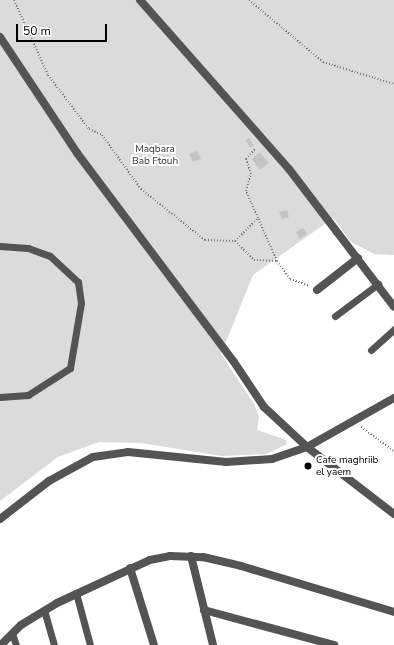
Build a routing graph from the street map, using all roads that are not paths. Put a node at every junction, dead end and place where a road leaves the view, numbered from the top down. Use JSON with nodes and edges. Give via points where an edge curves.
{"nodes":[{"id":1,"x":140,"y":0,"type":"edge"},
{"id":2,"x":0,"y":37,"type":"edge"},
{"id":3,"x":0,"y":246,"type":"edge"},
{"id":4,"x":358,"y":258,"type":"junction"},
{"id":5,"x":378,"y":284,"type":"junction"},
{"id":6,"x":317,"y":290,"type":"road end"},
{"id":7,"x":394,"y":307,"type":"edge"},
{"id":8,"x":335,"y":316,"type":"dead end"},
{"id":9,"x":394,"y":329,"type":"edge"},
{"id":10,"x":371,"y":350,"type":"dead end"},
{"id":11,"x":0,"y":397,"type":"edge"},
{"id":12,"x":394,"y":398,"type":"edge"},
{"id":13,"x":306,"y":447,"type":"junction"},
{"id":14,"x":394,"y":514,"type":"edge"},
{"id":15,"x":0,"y":519,"type":"edge"},
{"id":16,"x":191,"y":556,"type":"junction"},
{"id":17,"x":130,"y":568,"type":"junction"},
{"id":18,"x":76,"y":593,"type":"junction"},
{"id":19,"x":44,"y":610,"type":"junction"},
{"id":20,"x":204,"y":610,"type":"junction"},
{"id":21,"x":394,"y":612,"type":"edge"},
{"id":22,"x":12,"y":633,"type":"junction"},
{"id":23,"x":1,"y":645,"type":"edge"},
{"id":24,"x":16,"y":645,"type":"edge"},
{"id":25,"x":54,"y":645,"type":"edge"},
{"id":26,"x":90,"y":645,"type":"edge"},
{"id":27,"x":154,"y":645,"type":"edge"},
{"id":28,"x":213,"y":645,"type":"edge"},
{"id":29,"x":334,"y":645,"type":"edge"}],
"edges":[{"from":1,"to":4,"type":"street","via":[[264,142]]},
{"from":2,"to":13,"type":"street","via":[[77,153],[234,362],[264,407]]},
{"from":3,"to":11,"type":"lane","via":[[28,248],[50,256],[78,282],[81,303],[70,368],[28,395]]},
{"from":4,"to":5,"type":"street"},
{"from":4,"to":6,"type":"street"},
{"from":5,"to":7,"type":"street"},
{"from":5,"to":8,"type":"lane"},
{"from":9,"to":10,"type":"lane"},
{"from":12,"to":13,"type":"street"},
{"from":13,"to":14,"type":"street"},
{"from":13,"to":15,"type":"street","via":[[272,460],[243,462],[128,452],[104,454],[85,460],[49,481]]},
{"from":16,"to":17,"type":"street","via":[[160,557]]},
{"from":16,"to":20,"type":"street"},
{"from":16,"to":21,"type":"street","via":[[272,574]]},
{"from":17,"to":18,"type":"street"},
{"from":17,"to":27,"type":"street"},
{"from":18,"to":19,"type":"street"},
{"from":18,"to":26,"type":"lane"},
{"from":19,"to":22,"type":"street"},
{"from":19,"to":25,"type":"lane"},
{"from":20,"to":28,"type":"street"},
{"from":20,"to":29,"type":"street"},
{"from":22,"to":23,"type":"street"},
{"from":22,"to":24,"type":"lane"}]}
